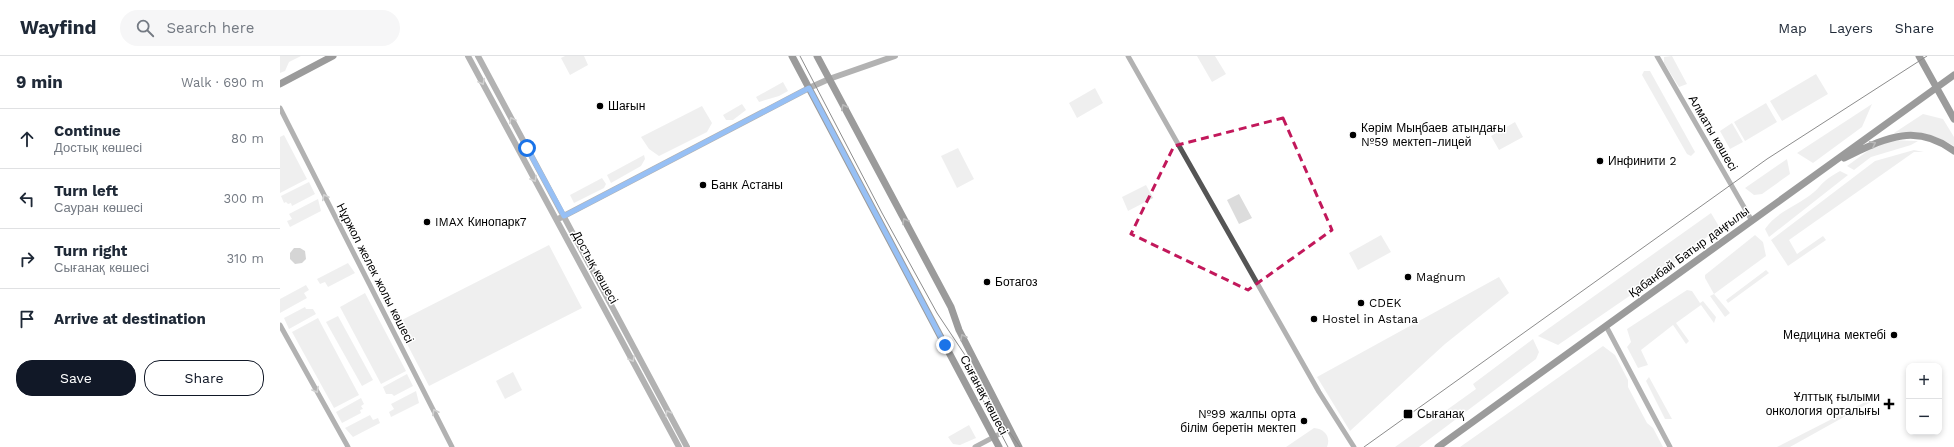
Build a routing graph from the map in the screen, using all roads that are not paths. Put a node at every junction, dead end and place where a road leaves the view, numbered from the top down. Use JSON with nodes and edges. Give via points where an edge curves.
{"nodes":[{"id":1,"x":333,"y":56,"type":"edge"},
{"id":2,"x":468,"y":56,"type":"edge"},
{"id":3,"x":478,"y":56,"type":"edge"},
{"id":4,"x":792,"y":56,"type":"edge"},
{"id":5,"x":817,"y":56,"type":"edge"},
{"id":6,"x":895,"y":56,"type":"edge"},
{"id":7,"x":1128,"y":56,"type":"edge"},
{"id":8,"x":1656,"y":56,"type":"edge"},
{"id":9,"x":1919,"y":56,"type":"edge"},
{"id":10,"x":1954,"y":76,"type":"edge"},
{"id":11,"x":829,"y":79,"type":"junction"},
{"id":12,"x":280,"y":84,"type":"edge"},
{"id":13,"x":809,"y":88,"type":"junction"},
{"id":14,"x":1936,"y":88,"type":"junction"},
{"id":15,"x":280,"y":108,"type":"edge"},
{"id":16,"x":1954,"y":119,"type":"edge"},
{"id":17,"x":1954,"y":151,"type":"edge"},
{"id":18,"x":1826,"y":167,"type":"junction"},
{"id":19,"x":564,"y":216,"type":"junction"},
{"id":20,"x":556,"y":220,"type":"junction"},
{"id":21,"x":1752,"y":221,"type":"junction"},
{"id":22,"x":280,"y":325,"type":"edge"},
{"id":23,"x":1606,"y":326,"type":"junction"},
{"id":24,"x":1009,"y":429,"type":"junction"},
{"id":25,"x":994,"y":437,"type":"junction"},
{"id":26,"x":348,"y":447,"type":"edge"},
{"id":27,"x":452,"y":447,"type":"edge"},
{"id":28,"x":679,"y":447,"type":"edge"},
{"id":29,"x":687,"y":447,"type":"edge"},
{"id":30,"x":975,"y":447,"type":"edge"},
{"id":31,"x":999,"y":447,"type":"edge"},
{"id":32,"x":1019,"y":447,"type":"edge"},
{"id":33,"x":1354,"y":447,"type":"edge"},
{"id":34,"x":1438,"y":447,"type":"edge"},
{"id":35,"x":1670,"y":447,"type":"edge"}],
"edges":[{"from":1,"to":12,"type":"main road"},
{"from":2,"to":20,"type":"street","name":"Достық көшесі","one_way":true},
{"from":19,"to":3,"type":"street","name":"Достық көшесі","one_way":true},
{"from":4,"to":13,"type":"main road","name":"Сығанақ көшесі"},
{"from":5,"to":11,"type":"main road","name":"Сығанақ көшесі"},
{"from":6,"to":11,"type":"street"},
{"from":7,"to":33,"type":"street","via":[[1319,392]]},
{"from":8,"to":21,"type":"street","name":"Алматы көшесі"},
{"from":9,"to":14,"type":"main road"},
{"from":10,"to":14,"type":"main road","name":"Қабанбай Батыр даңғылы"},
{"from":11,"to":13,"type":"street"},
{"from":24,"to":11,"type":"main road","name":"Сығанақ көшесі","one_way":true,"via":[[959,330],[951,307]]},
{"from":13,"to":19,"type":"street"},
{"from":13,"to":25,"type":"main road","name":"Сығанақ көшесі"},
{"from":14,"to":16,"type":"main road"},
{"from":14,"to":18,"type":"main road","name":"Қабанбай Батыр даңғылы"},
{"from":27,"to":15,"type":"street","name":"Нұржол желек жолы көшесі","one_way":true},
{"from":18,"to":17,"type":"main road","one_way":true,"via":[[1881,140],[1895,136],[1927,138]]},
{"from":18,"to":21,"type":"main road","name":"Қабанбай Батыр даңғылы"},
{"from":19,"to":20,"type":"street"},
{"from":29,"to":19,"type":"street","name":"Достық көшесі","one_way":true},
{"from":20,"to":28,"type":"street","name":"Достық көшесі","one_way":true},
{"from":21,"to":23,"type":"main road","name":"Қабанбай Батыр даңғылы"},
{"from":22,"to":26,"type":"street","one_way":true},
{"from":23,"to":34,"type":"main road","name":"Қабанбай Батыр даңғылы"},
{"from":23,"to":35,"type":"street"},
{"from":24,"to":25,"type":"street"},
{"from":24,"to":32,"type":"main road","name":"Сығанақ көшесі"},
{"from":25,"to":30,"type":"street"},
{"from":25,"to":31,"type":"main road","name":"Сығанақ көшесі"}]}
